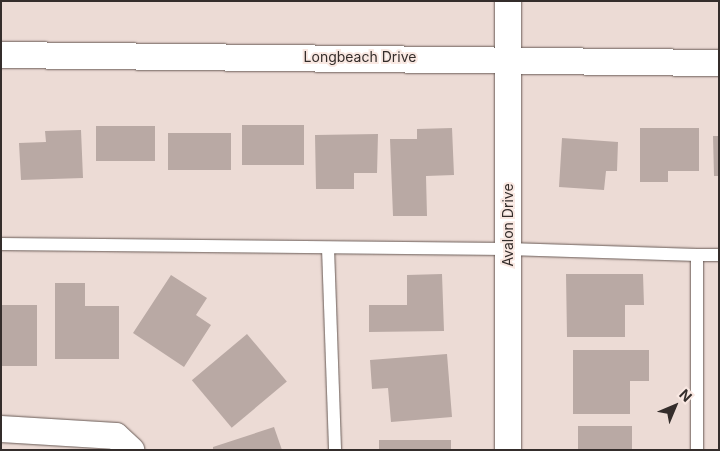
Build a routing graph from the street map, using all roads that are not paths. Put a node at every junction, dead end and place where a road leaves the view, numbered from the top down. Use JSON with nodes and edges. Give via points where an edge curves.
{"nodes":[{"id":1,"x":508,"y":1,"type":"edge"},
{"id":2,"x":1,"y":55,"type":"edge"},
{"id":3,"x":508,"y":58,"type":"junction"},
{"id":4,"x":719,"y":62,"type":"edge"},
{"id":5,"x":1,"y":244,"type":"edge"},
{"id":6,"x":328,"y":248,"type":"junction"},
{"id":7,"x":508,"y":249,"type":"junction"},
{"id":8,"x":697,"y":255,"type":"junction"},
{"id":9,"x":719,"y":255,"type":"edge"},
{"id":10,"x":1,"y":429,"type":"edge"},
{"id":11,"x":131,"y":450,"type":"edge"},
{"id":12,"x":335,"y":450,"type":"edge"},
{"id":13,"x":508,"y":450,"type":"edge"},
{"id":14,"x":697,"y":450,"type":"edge"}],
"edges":[{"from":1,"to":3,"type":"street","name":"Avalon Drive"},
{"from":2,"to":3,"type":"street","name":"Longbeach Drive"},
{"from":3,"to":4,"type":"street","name":"Longbeach Drive"},
{"from":3,"to":7,"type":"street","name":"Avalon Drive"},
{"from":5,"to":6,"type":"lane"},
{"from":6,"to":7,"type":"lane"},
{"from":6,"to":12,"type":"lane"},
{"from":7,"to":8,"type":"lane"},
{"from":7,"to":13,"type":"street","name":"Avalon Drive"},
{"from":8,"to":9,"type":"lane"},
{"from":8,"to":14,"type":"lane"},
{"from":10,"to":11,"type":"street","via":[[116,436]]}]}
